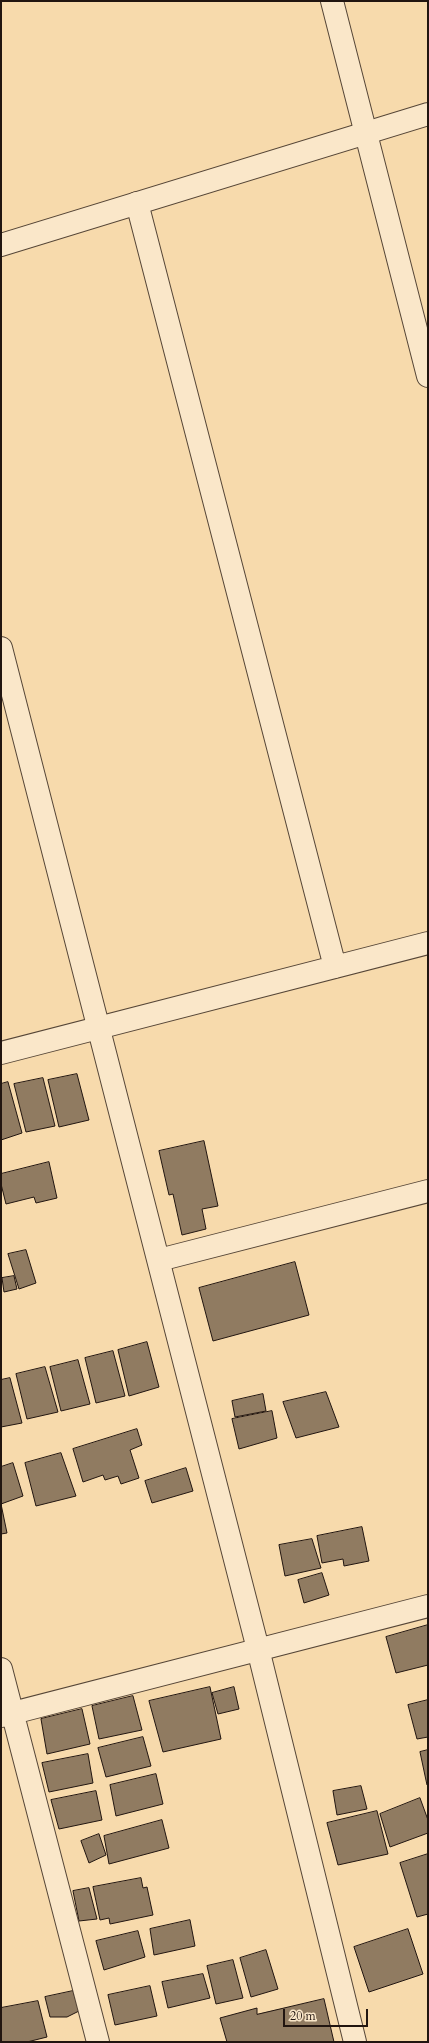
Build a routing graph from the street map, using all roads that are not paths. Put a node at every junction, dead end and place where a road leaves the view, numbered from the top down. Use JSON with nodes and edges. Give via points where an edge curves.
{"nodes":[{"id":1,"x":332,"y":1,"type":"edge"},
{"id":2,"x":428,"y":114,"type":"edge"},
{"id":3,"x":366,"y":134,"type":"junction"},
{"id":4,"x":137,"y":203,"type":"junction"},
{"id":5,"x":1,"y":245,"type":"edge"},
{"id":6,"x":428,"y":376,"type":"edge"},
{"id":7,"x":1,"y":648,"type":"edge"},
{"id":8,"x":428,"y":943,"type":"edge"},
{"id":9,"x":336,"y":967,"type":"junction"},
{"id":10,"x":99,"y":1027,"type":"junction"},
{"id":11,"x":1,"y":1053,"type":"edge"},
{"id":12,"x":428,"y":1191,"type":"edge"},
{"id":13,"x":159,"y":1260,"type":"junction"},
{"id":14,"x":428,"y":1606,"type":"edge"},
{"id":15,"x":258,"y":1649,"type":"junction"},
{"id":16,"x":1,"y":1669,"type":"edge"},
{"id":17,"x":6,"y":1715,"type":"edge"},
{"id":18,"x":98,"y":2042,"type":"edge"},
{"id":19,"x":355,"y":2042,"type":"edge"}],
"edges":[{"from":1,"to":3,"type":"street"},
{"from":2,"to":3,"type":"street"},
{"from":3,"to":4,"type":"street"},
{"from":3,"to":6,"type":"street"},
{"from":4,"to":5,"type":"street"},
{"from":4,"to":9,"type":"street"},
{"from":7,"to":10,"type":"street"},
{"from":8,"to":9,"type":"street"},
{"from":9,"to":10,"type":"street"},
{"from":10,"to":11,"type":"street"},
{"from":10,"to":13,"type":"street"},
{"from":12,"to":13,"type":"street"},
{"from":13,"to":15,"type":"street"},
{"from":14,"to":15,"type":"street"},
{"from":15,"to":17,"type":"street"},
{"from":15,"to":19,"type":"street"},
{"from":16,"to":17,"type":"street"},
{"from":17,"to":18,"type":"street"}]}
